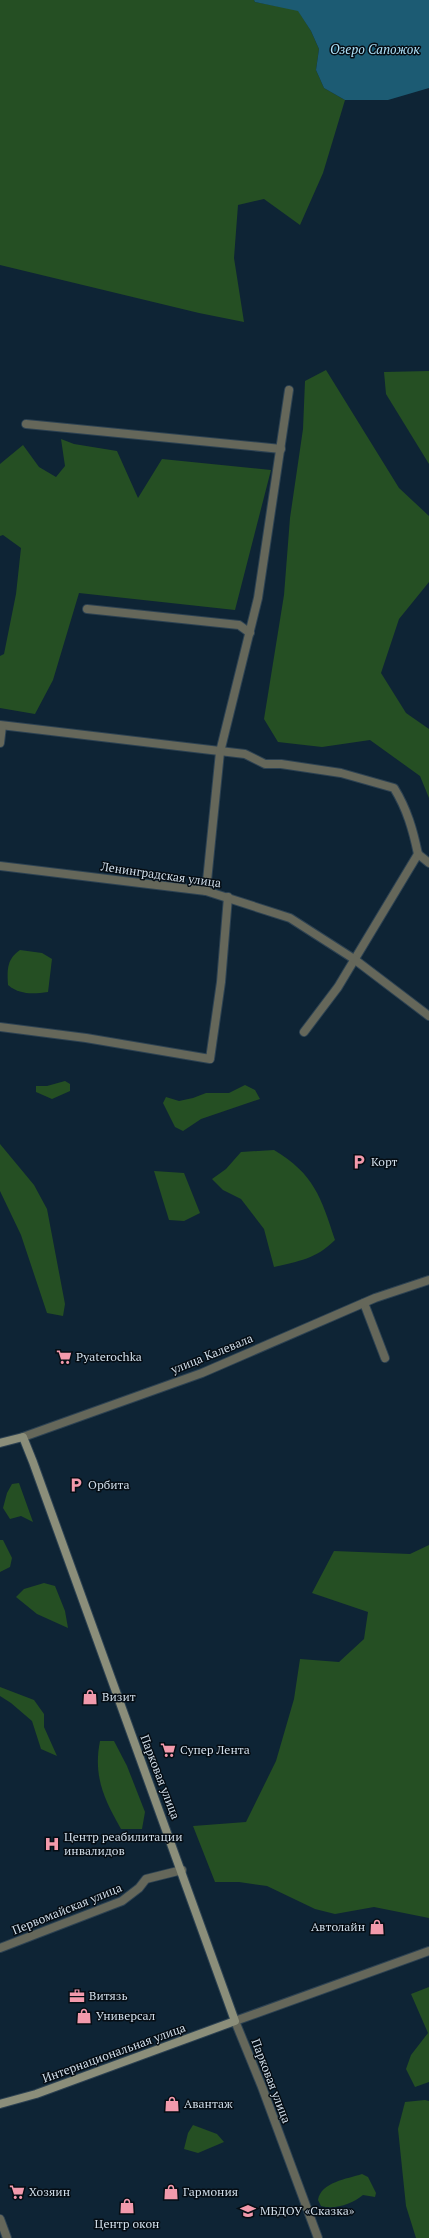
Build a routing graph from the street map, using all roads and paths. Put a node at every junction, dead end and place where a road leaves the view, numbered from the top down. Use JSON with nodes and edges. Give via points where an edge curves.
{"nodes":[{"id":1,"x":290,"y":390,"type":"dead end"},
{"id":2,"x":26,"y":424,"type":"dead end"},
{"id":3,"x":280,"y":449,"type":"junction"},
{"id":4,"x":88,"y":608,"type":"dead end"},
{"id":5,"x":250,"y":633,"type":"junction"},
{"id":6,"x":1,"y":726,"type":"edge"},
{"id":7,"x":0,"y":743,"type":"edge"},
{"id":8,"x":220,"y":752,"type":"junction"},
{"id":9,"x":418,"y":854,"type":"junction"},
{"id":10,"x":429,"y":863,"type":"edge"},
{"id":11,"x":0,"y":866,"type":"edge"},
{"id":12,"x":206,"y":891,"type":"junction"},
{"id":13,"x":228,"y":897,"type":"junction"},
{"id":14,"x":354,"y":959,"type":"junction"},
{"id":15,"x":429,"y":1016,"type":"edge"},
{"id":16,"x":0,"y":1027,"type":"edge"},
{"id":17,"x":304,"y":1032,"type":"dead end"},
{"id":18,"x":429,"y":1280,"type":"edge"},
{"id":19,"x":364,"y":1303,"type":"junction"},
{"id":20,"x":385,"y":1358,"type":"dead end"},
{"id":21,"x":23,"y":1437,"type":"junction"},
{"id":22,"x":0,"y":1443,"type":"edge"},
{"id":23,"x":182,"y":1870,"type":"junction"},
{"id":24,"x":0,"y":1948,"type":"edge"},
{"id":25,"x":429,"y":1951,"type":"edge"},
{"id":26,"x":235,"y":2020,"type":"junction"},
{"id":27,"x":0,"y":2104,"type":"edge"},
{"id":28,"x":0,"y":2219,"type":"edge"},
{"id":29,"x":7,"y":2238,"type":"edge"},
{"id":30,"x":318,"y":2238,"type":"edge"}],
"edges":[{"from":1,"to":3,"type":"street"},
{"from":2,"to":3,"type":"street"},
{"from":3,"to":5,"type":"street","via":[[258,598]]},
{"from":4,"to":5,"type":"street","via":[[239,625]]},
{"from":5,"to":8,"type":"street"},
{"from":6,"to":7,"type":"street"},
{"from":6,"to":8,"type":"street"},
{"from":8,"to":9,"type":"street","via":[[244,754],[265,764],[341,773],[394,788],[403,801],[413,827]]},
{"from":8,"to":12,"type":"street"},
{"from":9,"to":10,"type":"street"},
{"from":9,"to":14,"type":"street"},
{"from":11,"to":12,"type":"street","name":"Ленинградская улица"},
{"from":12,"to":13,"type":"street","name":"Ленинградская улица"},
{"from":13,"to":14,"type":"street","name":"Ленинградская улица","via":[[290,918]]},
{"from":13,"to":16,"type":"street","via":[[221,982],[210,1059],[86,1038]]},
{"from":14,"to":15,"type":"street","name":"Ленинградская улица"},
{"from":14,"to":17,"type":"street","via":[[338,987]]},
{"from":18,"to":19,"type":"street","name":"улица Калевала"},
{"from":19,"to":20,"type":"street"},
{"from":19,"to":21,"type":"street","name":"улица Калевала","via":[[312,1327],[236,1356],[202,1373]]},
{"from":21,"to":22,"type":"main road","name":"улица Калевала"},
{"from":21,"to":23,"type":"main road","name":"Парковая улица"},
{"from":23,"to":24,"type":"street","name":"Первомайская улица","via":[[146,1879],[122,1901]]},
{"from":23,"to":26,"type":"main road","name":"Парковая улица"},
{"from":25,"to":26,"type":"street"},
{"from":26,"to":27,"type":"main road","name":"Интернациональная улица","via":[[36,2094]]},
{"from":26,"to":30,"type":"street","name":"Парковая улица"},
{"from":28,"to":29,"type":"street"}]}
